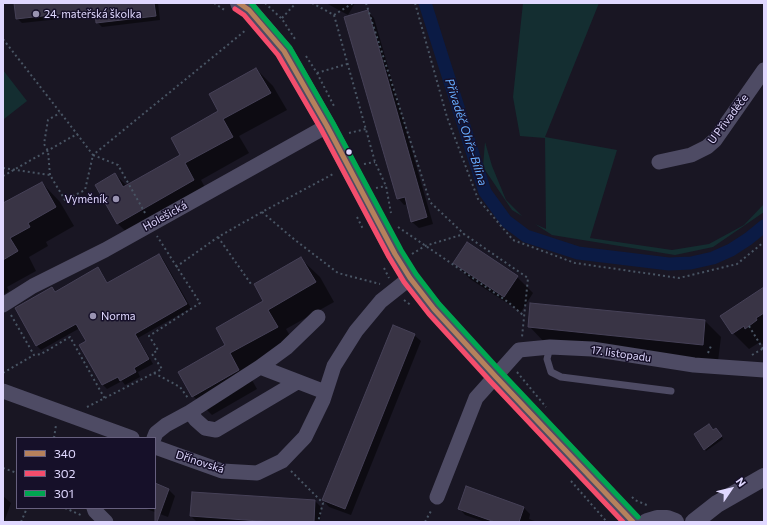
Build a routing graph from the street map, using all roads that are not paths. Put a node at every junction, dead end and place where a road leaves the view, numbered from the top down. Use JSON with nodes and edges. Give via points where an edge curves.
{"nodes":[{"id":1,"x":240,"y":3,"type":"edge"},
{"id":2,"x":764,"y":70,"type":"edge"},
{"id":3,"x":327,"y":126,"type":"junction"},
{"id":4,"x":659,"y":162,"type":"dead end"},
{"id":5,"x":410,"y":278,"type":"junction"},
{"id":6,"x":4,"y":304,"type":"edge"},
{"id":7,"x":318,"y":316,"type":"dead end"},
{"id":8,"x":550,"y":347,"type":"junction"},
{"id":9,"x":260,"y":367,"type":"junction"},
{"id":10,"x":762,"y":368,"type":"edge"},
{"id":11,"x":496,"y":377,"type":"junction"},
{"id":12,"x":298,"y":382,"type":"junction"},
{"id":13,"x":3,"y":391,"type":"edge"},
{"id":14,"x":671,"y":391,"type":"dead end"},
{"id":15,"x":325,"y":392,"type":"junction"},
{"id":16,"x":192,"y":410,"type":"junction"},
{"id":17,"x":113,"y":435,"type":"edge"},
{"id":18,"x":126,"y":437,"type":"edge"},
{"id":19,"x":154,"y":437,"type":"edge"},
{"id":20,"x":160,"y":449,"type":"edge"},
{"id":21,"x":764,"y":477,"type":"edge"},
{"id":22,"x":437,"y":497,"type":"dead end"},
{"id":23,"x":94,"y":509,"type":"edge"},
{"id":24,"x":650,"y":515,"type":"edge"},
{"id":25,"x":106,"y":522,"type":"edge"},
{"id":26,"x":633,"y":522,"type":"edge"},
{"id":27,"x":675,"y":522,"type":"edge"},
{"id":28,"x":694,"y":522,"type":"edge"}],
"edges":[{"from":1,"to":3,"type":"street","via":[[284,51]]},
{"from":2,"to":4,"type":"street","name":"U Přivaděče","via":[[707,147],[691,155]]},
{"from":3,"to":5,"type":"street"},
{"from":3,"to":6,"type":"street","name":"Holešická"},
{"from":5,"to":11,"type":"street","via":[[434,309]]},
{"from":5,"to":15,"type":"street","name":"Dřínovská","via":[[381,301],[356,331],[334,366]]},
{"from":7,"to":9,"type":"street","via":[[286,348]]},
{"from":8,"to":10,"type":"street","name":"17. listopadu","via":[[592,349],[694,365]]},
{"from":8,"to":11,"type":"street","name":"17. listopadu","via":[[519,350]]},
{"from":8,"to":14,"type":"lane","via":[[547,359],[551,372],[561,377]]},
{"from":9,"to":12,"type":"street"},
{"from":9,"to":16,"type":"street"},
{"from":11,"to":22,"type":"street","via":[[476,398]]},
{"from":11,"to":26,"type":"street"},
{"from":12,"to":15,"type":"street"},
{"from":12,"to":16,"type":"street","via":[[216,430],[205,428],[196,420]]},
{"from":13,"to":17,"type":"street"},
{"from":15,"to":20,"type":"street","name":"Dřínovská","via":[[305,437],[282,462],[257,473],[222,471]]},
{"from":16,"to":19,"type":"street","via":[[166,425]]},
{"from":17,"to":18,"type":"street"},
{"from":21,"to":28,"type":"street","via":[[717,504]]},
{"from":23,"to":25,"type":"street"},
{"from":24,"to":27,"type":"street"}]}
